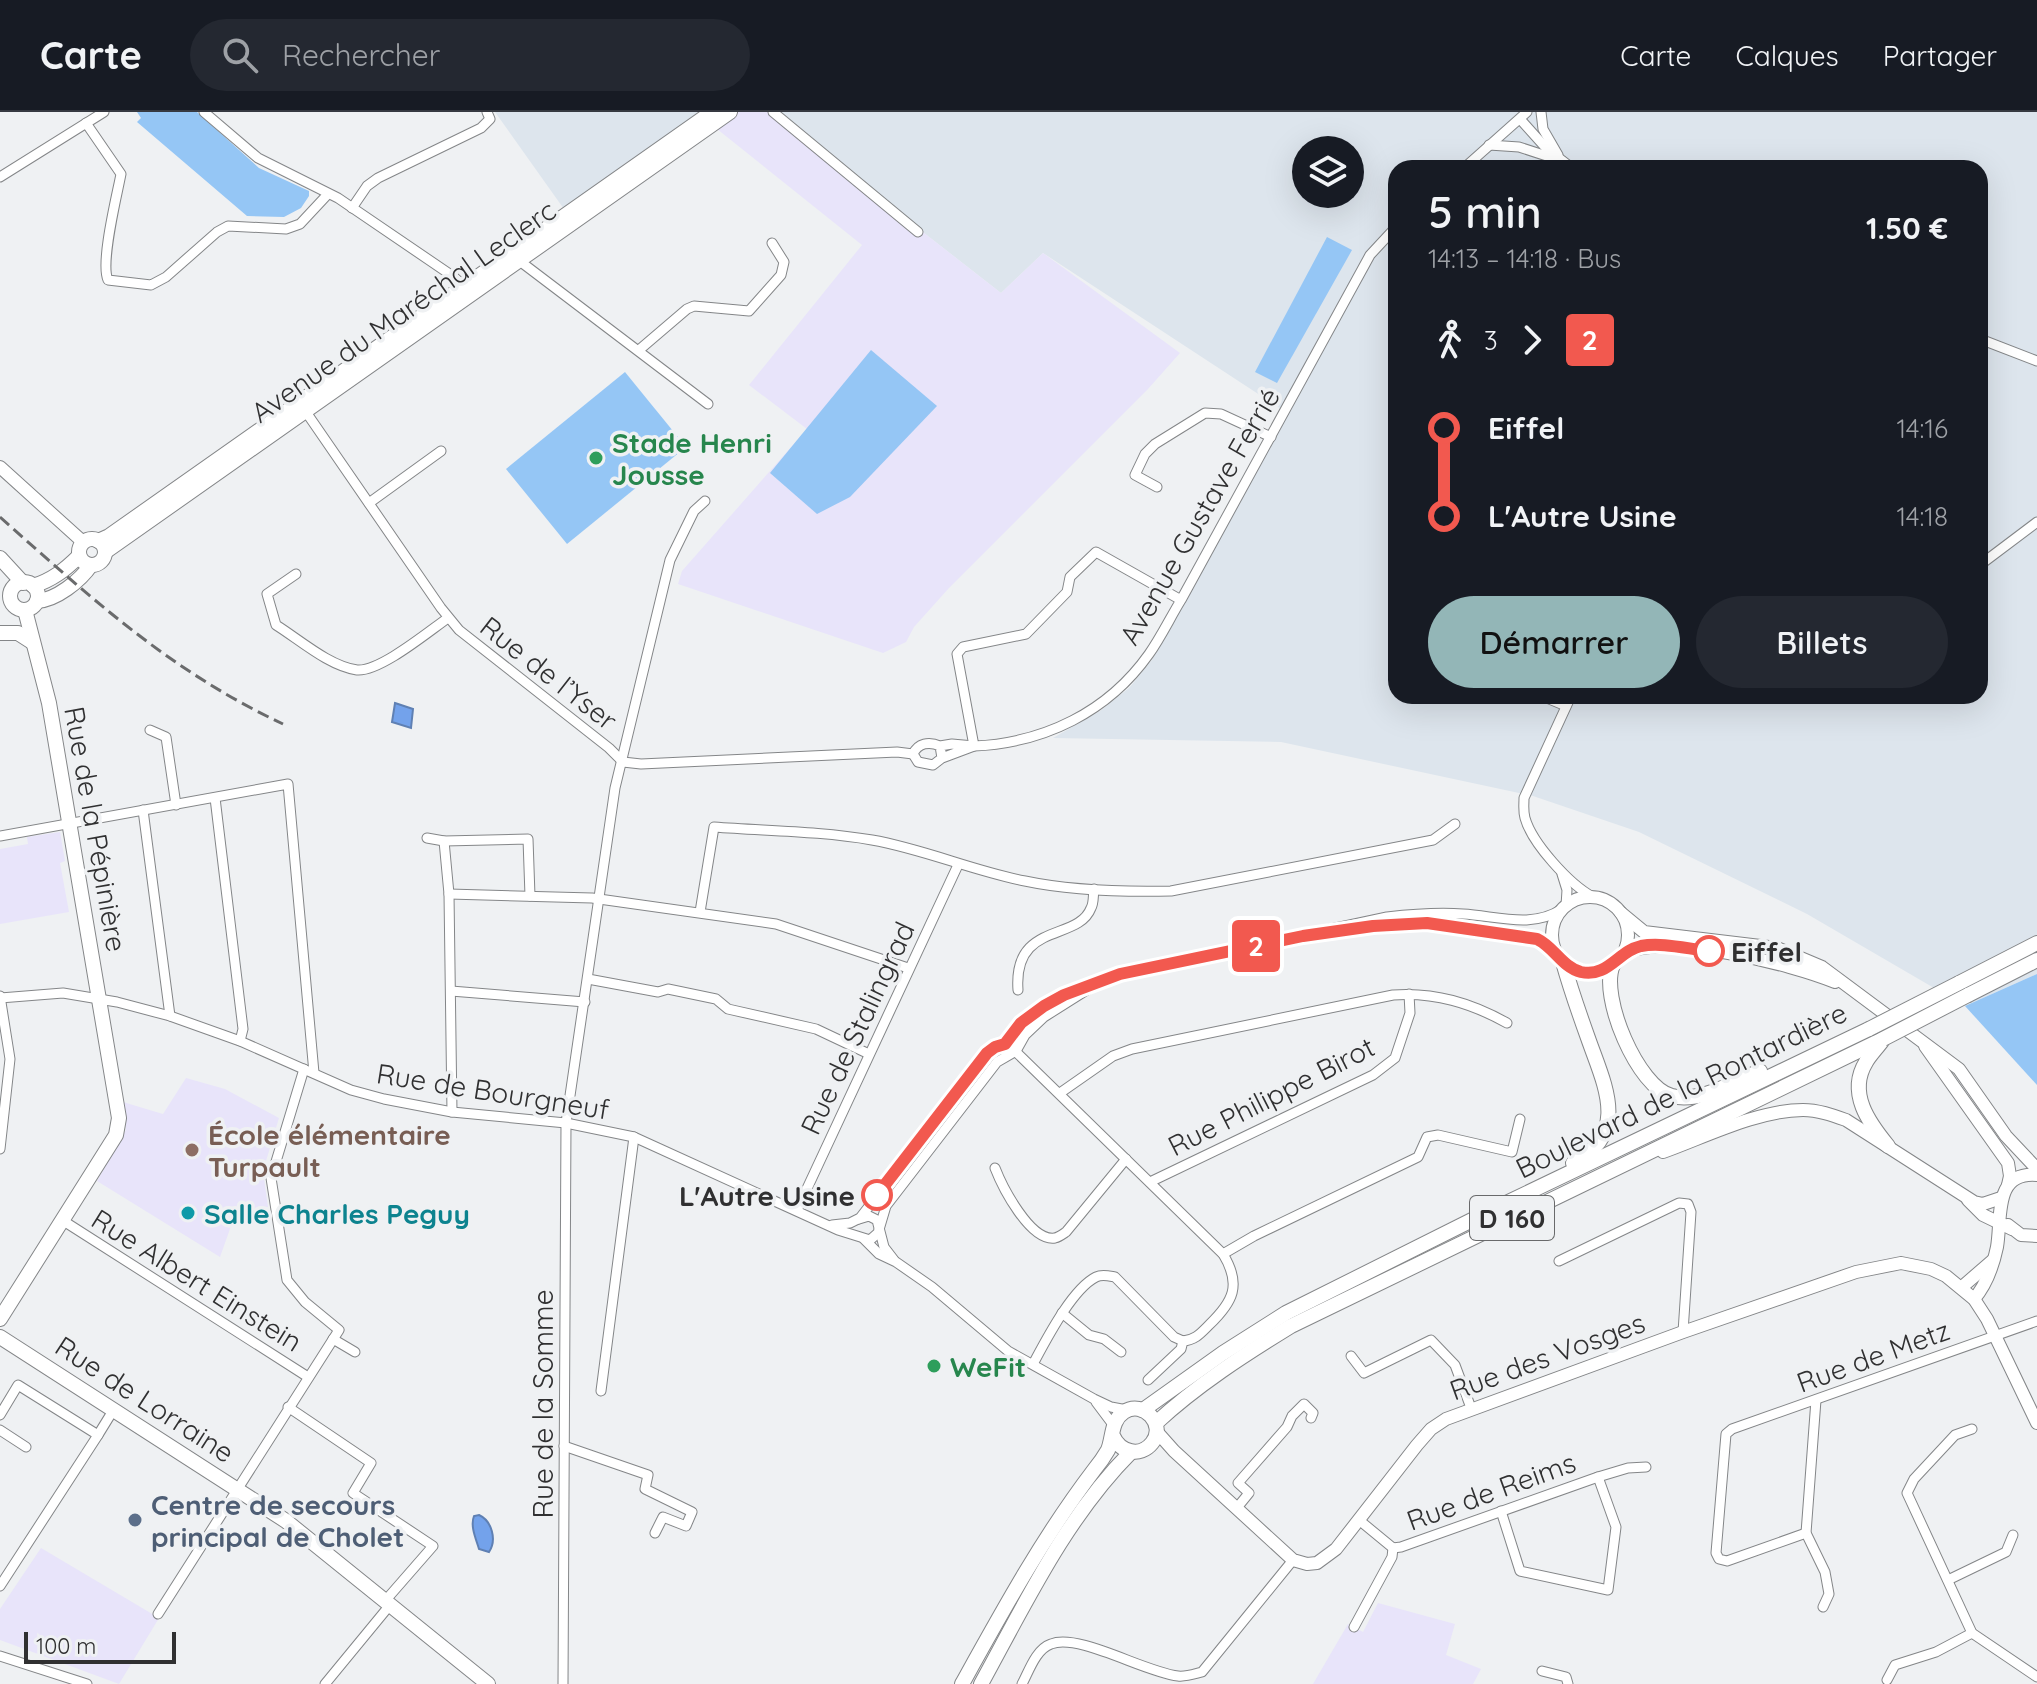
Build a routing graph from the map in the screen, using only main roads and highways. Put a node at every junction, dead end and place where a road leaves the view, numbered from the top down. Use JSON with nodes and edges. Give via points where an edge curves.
{"nodes":[{"id":1,"x":712,"y":112,"type":"edge"},
{"id":2,"x":729,"y":112,"type":"edge"},
{"id":3,"x":515,"y":257,"type":"junction"},
{"id":4,"x":465,"y":293,"type":"junction"},
{"id":5,"x":91,"y":551,"type":"junction"},
{"id":6,"x":0,"y":558,"type":"edge"},
{"id":7,"x":0,"y":572,"type":"edge"},
{"id":8,"x":24,"y":598,"type":"junction"},
{"id":9,"x":0,"y":612,"type":"edge"},
{"id":10,"x":0,"y":632,"type":"edge"},
{"id":11,"x":32,"y":642,"type":"junction"},
{"id":12,"x":41,"y":667,"type":"junction"},
{"id":13,"x":2037,"y":943,"type":"edge"},
{"id":14,"x":1560,"y":957,"type":"road end"},
{"id":15,"x":1618,"y":959,"type":"road end"},
{"id":16,"x":2037,"y":960,"type":"edge"},
{"id":17,"x":1963,"y":989,"type":"junction"},
{"id":18,"x":1883,"y":1039,"type":"junction"},
{"id":19,"x":1821,"y":1051,"type":"junction"},
{"id":20,"x":1888,"y":1146,"type":"road end"},
{"id":21,"x":1500,"y":1206,"type":"junction"},
{"id":22,"x":0,"y":1319,"type":"edge"},
{"id":23,"x":0,"y":1337,"type":"edge"},
{"id":24,"x":1143,"y":1410,"type":"junction"},
{"id":25,"x":1157,"y":1428,"type":"junction"},
{"id":26,"x":1114,"y":1431,"type":"junction"},
{"id":27,"x":1131,"y":1452,"type":"junction"},
{"id":28,"x":488,"y":1684,"type":"edge"},
{"id":29,"x":962,"y":1684,"type":"edge"},
{"id":30,"x":981,"y":1684,"type":"edge"}],
"edges":[{"from":1,"to":3,"type":"main road","name":"Avenue du Maréchal Leclerc"},
{"from":2,"to":3,"type":"main road","name":"Avenue du Maréchal Leclerc"},
{"from":3,"to":4,"type":"main road","name":"Avenue du Maréchal Leclerc"},
{"from":4,"to":5,"type":"main road","name":"Avenue du Maréchal Leclerc","via":[[312,393]]},
{"from":4,"to":5,"type":"main road","name":"Avenue du Maréchal Leclerc","via":[[306,412]]},
{"from":5,"to":8,"type":"main road","name":"Avenue du Maréchal Leclerc"},
{"from":6,"to":8,"type":"main road"},
{"from":7,"to":8,"type":"main road"},
{"from":8,"to":9,"type":"main road"},
{"from":8,"to":10,"type":"main road"},
{"from":8,"to":11,"type":"main road","name":"Rue de la Pépinière"},
{"from":8,"to":12,"type":"main road","name":"Rue de la Pépinière","via":[[40,637]]},
{"from":10,"to":11,"type":"main road","via":[[18,633]]},
{"from":11,"to":12,"type":"main road","name":"Rue de la Pépinière"},
{"from":12,"to":22,"type":"main road","name":"Rue de la Pépinière","via":[[119,1118],[116,1135]]},
{"from":13,"to":17,"type":"main road","name":"Boulevard de la Rontardière","number":"D 160"},
{"from":14,"to":21,"type":"main road","via":[[1607,1087],[1607,1125],[1582,1158]]},
{"from":15,"to":19,"type":"main road","via":[[1609,973],[1610,990],[1636,1064],[1670,1096],[1693,1098],[1793,1057]]},
{"from":16,"to":17,"type":"main road","name":"Boulevard de la Rontardière","number":"D 160"},
{"from":17,"to":18,"type":"main road","name":"Boulevard de la Rontardière","number":"D 160","bridge":true},
{"from":17,"to":19,"type":"main road","name":"Boulevard de la Rontardière","number":"D 160","bridge":true},
{"from":18,"to":20,"type":"main road","via":[[1864,1064],[1859,1095],[1869,1123]]},
{"from":18,"to":25,"type":"main road","name":"Boulevard de la Rontardière","number":"D 160","via":[[1291,1326],[1177,1404]]},
{"from":19,"to":21,"type":"main road","name":"Boulevard de la Rontardière","number":"D 160"},
{"from":21,"to":24,"type":"main road","name":"Boulevard de la Rontardière","number":"D 160","via":[[1286,1313]]},
{"from":23,"to":28,"type":"main road","name":"Rue de Lorraine","via":[[286,1521]]},
{"from":24,"to":25,"type":"main road"},
{"from":24,"to":26,"type":"main road","via":[[1121,1414]]},
{"from":25,"to":27,"type":"main road","via":[[1149,1447]]},
{"from":26,"to":27,"type":"main road","via":[[1122,1448]]},
{"from":26,"to":29,"type":"main road","via":[[1106,1454],[1056,1520]]},
{"from":27,"to":30,"type":"main road","via":[[1068,1530]]}]}
